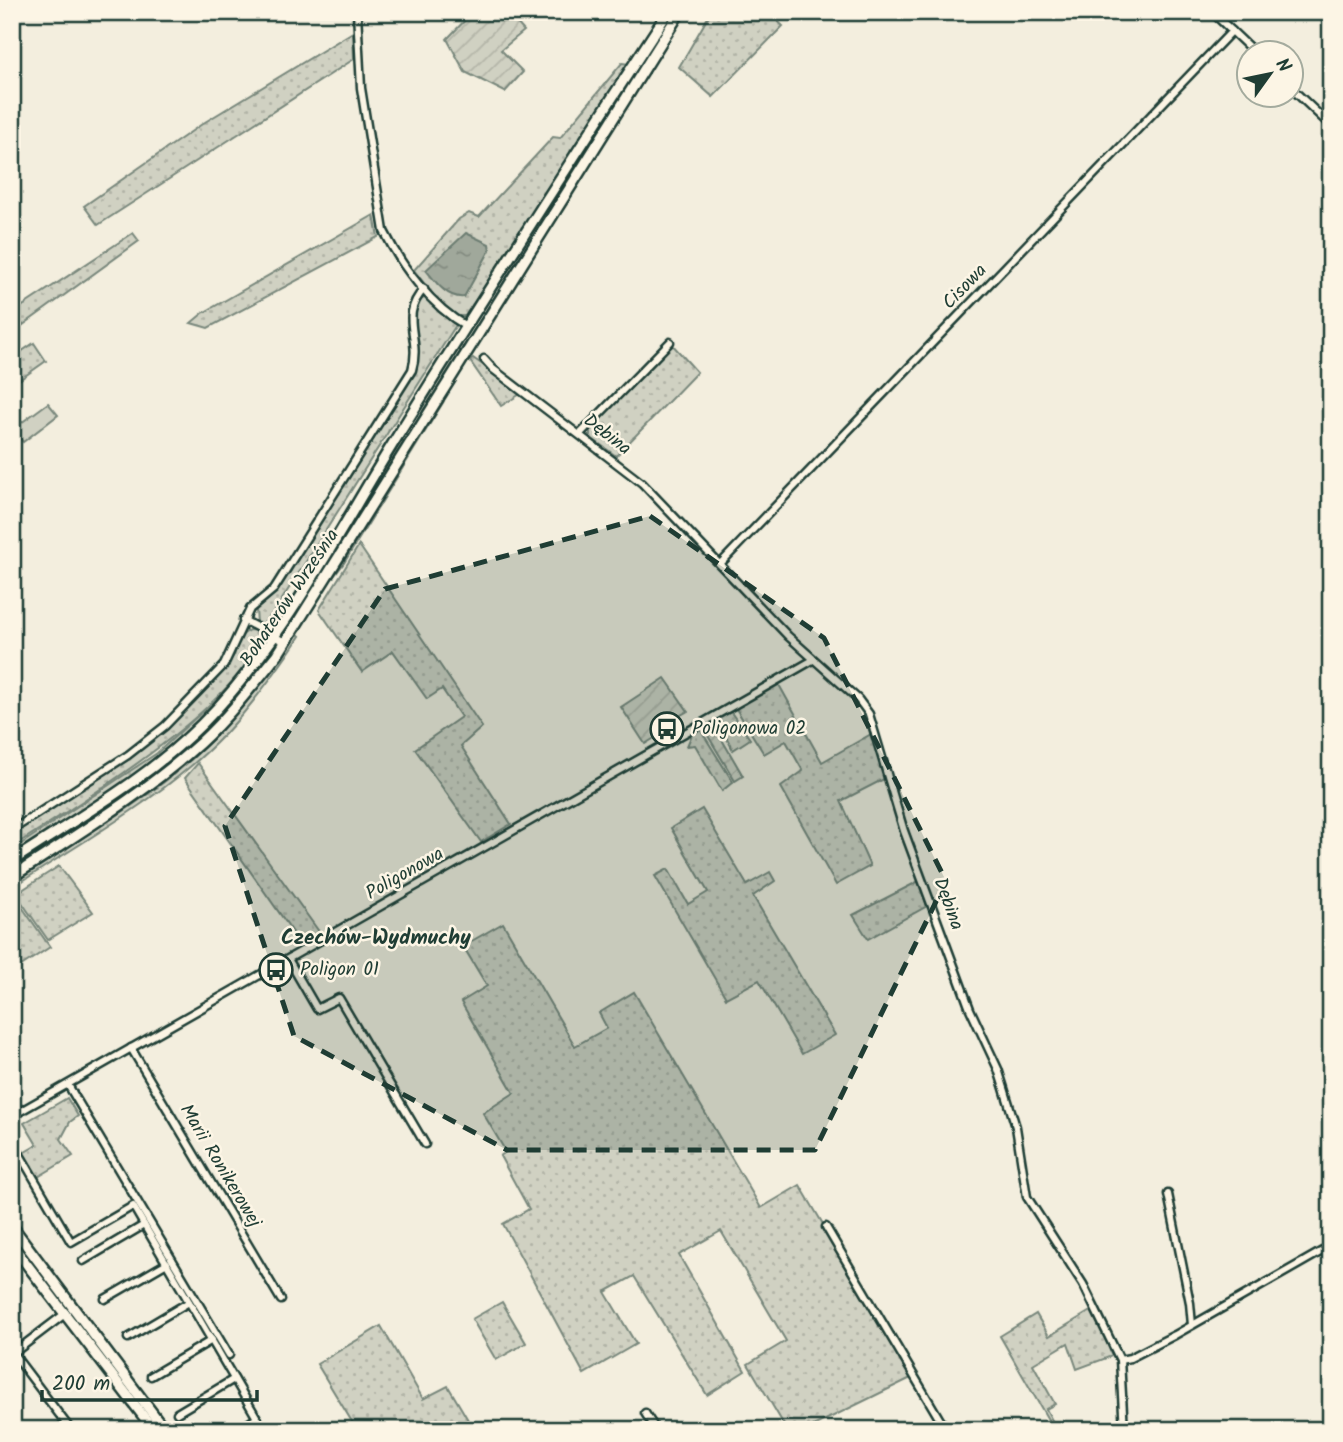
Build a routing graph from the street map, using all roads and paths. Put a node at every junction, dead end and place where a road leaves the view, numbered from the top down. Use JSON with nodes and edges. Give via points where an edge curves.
{"nodes":[{"id":1,"x":357,"y":12,"type":"edge"},
{"id":2,"x":668,"y":12,"type":"edge"},
{"id":3,"x":680,"y":12,"type":"edge"},
{"id":4,"x":1212,"y":12,"type":"edge"},
{"id":5,"x":1232,"y":31,"type":"junction"},
{"id":6,"x":1239,"y":38,"type":"edge"},
{"id":7,"x":1304,"y":100,"type":"edge"},
{"id":8,"x":1331,"y":126,"type":"edge"},
{"id":9,"x":424,"y":289,"type":"junction"},
{"id":10,"x":466,"y":326,"type":"junction"},
{"id":11,"x":670,"y":342,"type":"dead end"},
{"id":12,"x":484,"y":359,"type":"dead end"},
{"id":13,"x":580,"y":433,"type":"junction"},
{"id":14,"x":720,"y":564,"type":"junction"},
{"id":15,"x":243,"y":620,"type":"junction"},
{"id":16,"x":273,"y":635,"type":"junction"},
{"id":17,"x":285,"y":642,"type":"junction"},
{"id":18,"x":805,"y":653,"type":"junction"},
{"id":19,"x":814,"y":660,"type":"junction"},
{"id":20,"x":802,"y":665,"type":"junction"},
{"id":21,"x":12,"y":830,"type":"edge"},
{"id":22,"x":12,"y":861,"type":"edge"},
{"id":23,"x":12,"y":877,"type":"edge"},
{"id":24,"x":288,"y":959,"type":"junction"},
{"id":25,"x":131,"y":1048,"type":"junction"},
{"id":26,"x":68,"y":1085,"type":"junction"},
{"id":27,"x":12,"y":1116,"type":"edge"},
{"id":28,"x":12,"y":1141,"type":"edge"},
{"id":29,"x":425,"y":1144,"type":"dead end"},
{"id":30,"x":1168,"y":1194,"type":"dead end"},
{"id":31,"x":144,"y":1224,"type":"junction"},
{"id":32,"x":12,"y":1226,"type":"edge"},
{"id":33,"x":825,"y":1227,"type":"dead end"},
{"id":34,"x":12,"y":1245,"type":"edge"},
{"id":35,"x":1331,"y":1246,"type":"edge"},
{"id":36,"x":83,"y":1261,"type":"dead end"},
{"id":37,"x":167,"y":1263,"type":"junction"},
{"id":38,"x":105,"y":1299,"type":"dead end"},
{"id":39,"x":281,"y":1300,"type":"dead end"},
{"id":40,"x":189,"y":1302,"type":"junction"},
{"id":41,"x":66,"y":1313,"type":"junction"},
{"id":42,"x":1192,"y":1325,"type":"junction"},
{"id":43,"x":128,"y":1338,"type":"dead end"},
{"id":44,"x":212,"y":1340,"type":"junction"},
{"id":45,"x":13,"y":1353,"type":"edge"},
{"id":46,"x":229,"y":1355,"type":"dead end"},
{"id":47,"x":1120,"y":1360,"type":"junction"},
{"id":48,"x":150,"y":1376,"type":"dead end"},
{"id":49,"x":234,"y":1379,"type":"junction"},
{"id":50,"x":177,"y":1413,"type":"dead end"},
{"id":51,"x":645,"y":1413,"type":"dead end"},
{"id":52,"x":257,"y":1418,"type":"junction"},
{"id":53,"x":71,"y":1430,"type":"edge"},
{"id":54,"x":154,"y":1430,"type":"edge"},
{"id":55,"x":165,"y":1430,"type":"edge"},
{"id":56,"x":238,"y":1430,"type":"edge"},
{"id":57,"x":264,"y":1430,"type":"edge"},
{"id":58,"x":656,"y":1430,"type":"edge"},
{"id":59,"x":946,"y":1430,"type":"edge"},
{"id":60,"x":1124,"y":1430,"type":"edge"}],
"edges":[{"from":1,"to":9,"type":"street","via":[[361,88],[384,231]]},
{"from":2,"to":10,"type":"main road","name":"Bohaterów Września"},
{"from":3,"to":17,"type":"main road","name":"Bohaterów Września"},
{"from":4,"to":5,"type":"street"},
{"from":5,"to":6,"type":"street"},
{"from":5,"to":14,"type":"street","name":"Cisowa"},
{"from":7,"to":8,"type":"street"},
{"from":9,"to":10,"type":"street"},
{"from":9,"to":15,"type":"street","via":[[411,308],[416,347],[412,370],[274,589]]},
{"from":10,"to":16,"type":"main road","name":"Bohaterów Września"},
{"from":11,"to":13,"type":"street"},
{"from":12,"to":13,"type":"street","name":"Dębina"},
{"from":13,"to":14,"type":"street","name":"Dębina","via":[[642,483]]},
{"from":14,"to":18,"type":"street","name":"Dębina"},
{"from":15,"to":16,"type":"street"},
{"from":15,"to":21,"type":"street","via":[[224,665],[165,726]]},
{"from":16,"to":17,"type":"street"},
{"from":16,"to":22,"type":"main road","name":"Bohaterów Września","via":[[187,739],[122,790]]},
{"from":17,"to":23,"type":"main road","name":"Bohaterów Września","via":[[221,723],[183,758],[131,799]]},
{"from":18,"to":19,"type":"street","name":"Dębina"},
{"from":18,"to":20,"type":"street"},
{"from":19,"to":20,"type":"street","name":"Poligonowa"},
{"from":19,"to":47,"type":"street","name":"Dębina","via":[[858,699],[873,722],[904,831],[970,1009],[998,1069],[1016,1127],[1027,1197],[1083,1284]]},
{"from":20,"to":24,"type":"street","name":"Poligonowa"},
{"from":24,"to":25,"type":"street","name":"Poligonowa"},
{"from":24,"to":29,"type":"street","via":[[317,1009],[339,998]]},
{"from":25,"to":26,"type":"street","name":"Poligonowa"},
{"from":25,"to":39,"type":"street","name":"Marii Ronikerowej"},
{"from":26,"to":27,"type":"street","name":"Poligonowa"},
{"from":26,"to":46,"type":"street"},
{"from":28,"to":31,"type":"street","via":[[71,1242],[133,1206]]},
{"from":30,"to":42,"type":"street"},
{"from":31,"to":36,"type":"street"},
{"from":31,"to":37,"type":"street"},
{"from":32,"to":55,"type":"main road"},
{"from":33,"to":59,"type":"street"},
{"from":34,"to":41,"type":"main road"},
{"from":35,"to":42,"type":"street"},
{"from":37,"to":38,"type":"street"},
{"from":37,"to":40,"type":"street"},
{"from":40,"to":43,"type":"street"},
{"from":40,"to":44,"type":"street"},
{"from":41,"to":45,"type":"street"},
{"from":41,"to":54,"type":"main road"},
{"from":42,"to":47,"type":"street"},
{"from":44,"to":48,"type":"street"},
{"from":44,"to":49,"type":"street"},
{"from":45,"to":53,"type":"street"},
{"from":47,"to":60,"type":"street"},
{"from":49,"to":50,"type":"street"},
{"from":49,"to":52,"type":"street"},
{"from":51,"to":58,"type":"street"},
{"from":52,"to":56,"type":"street"},
{"from":52,"to":57,"type":"street"}]}
